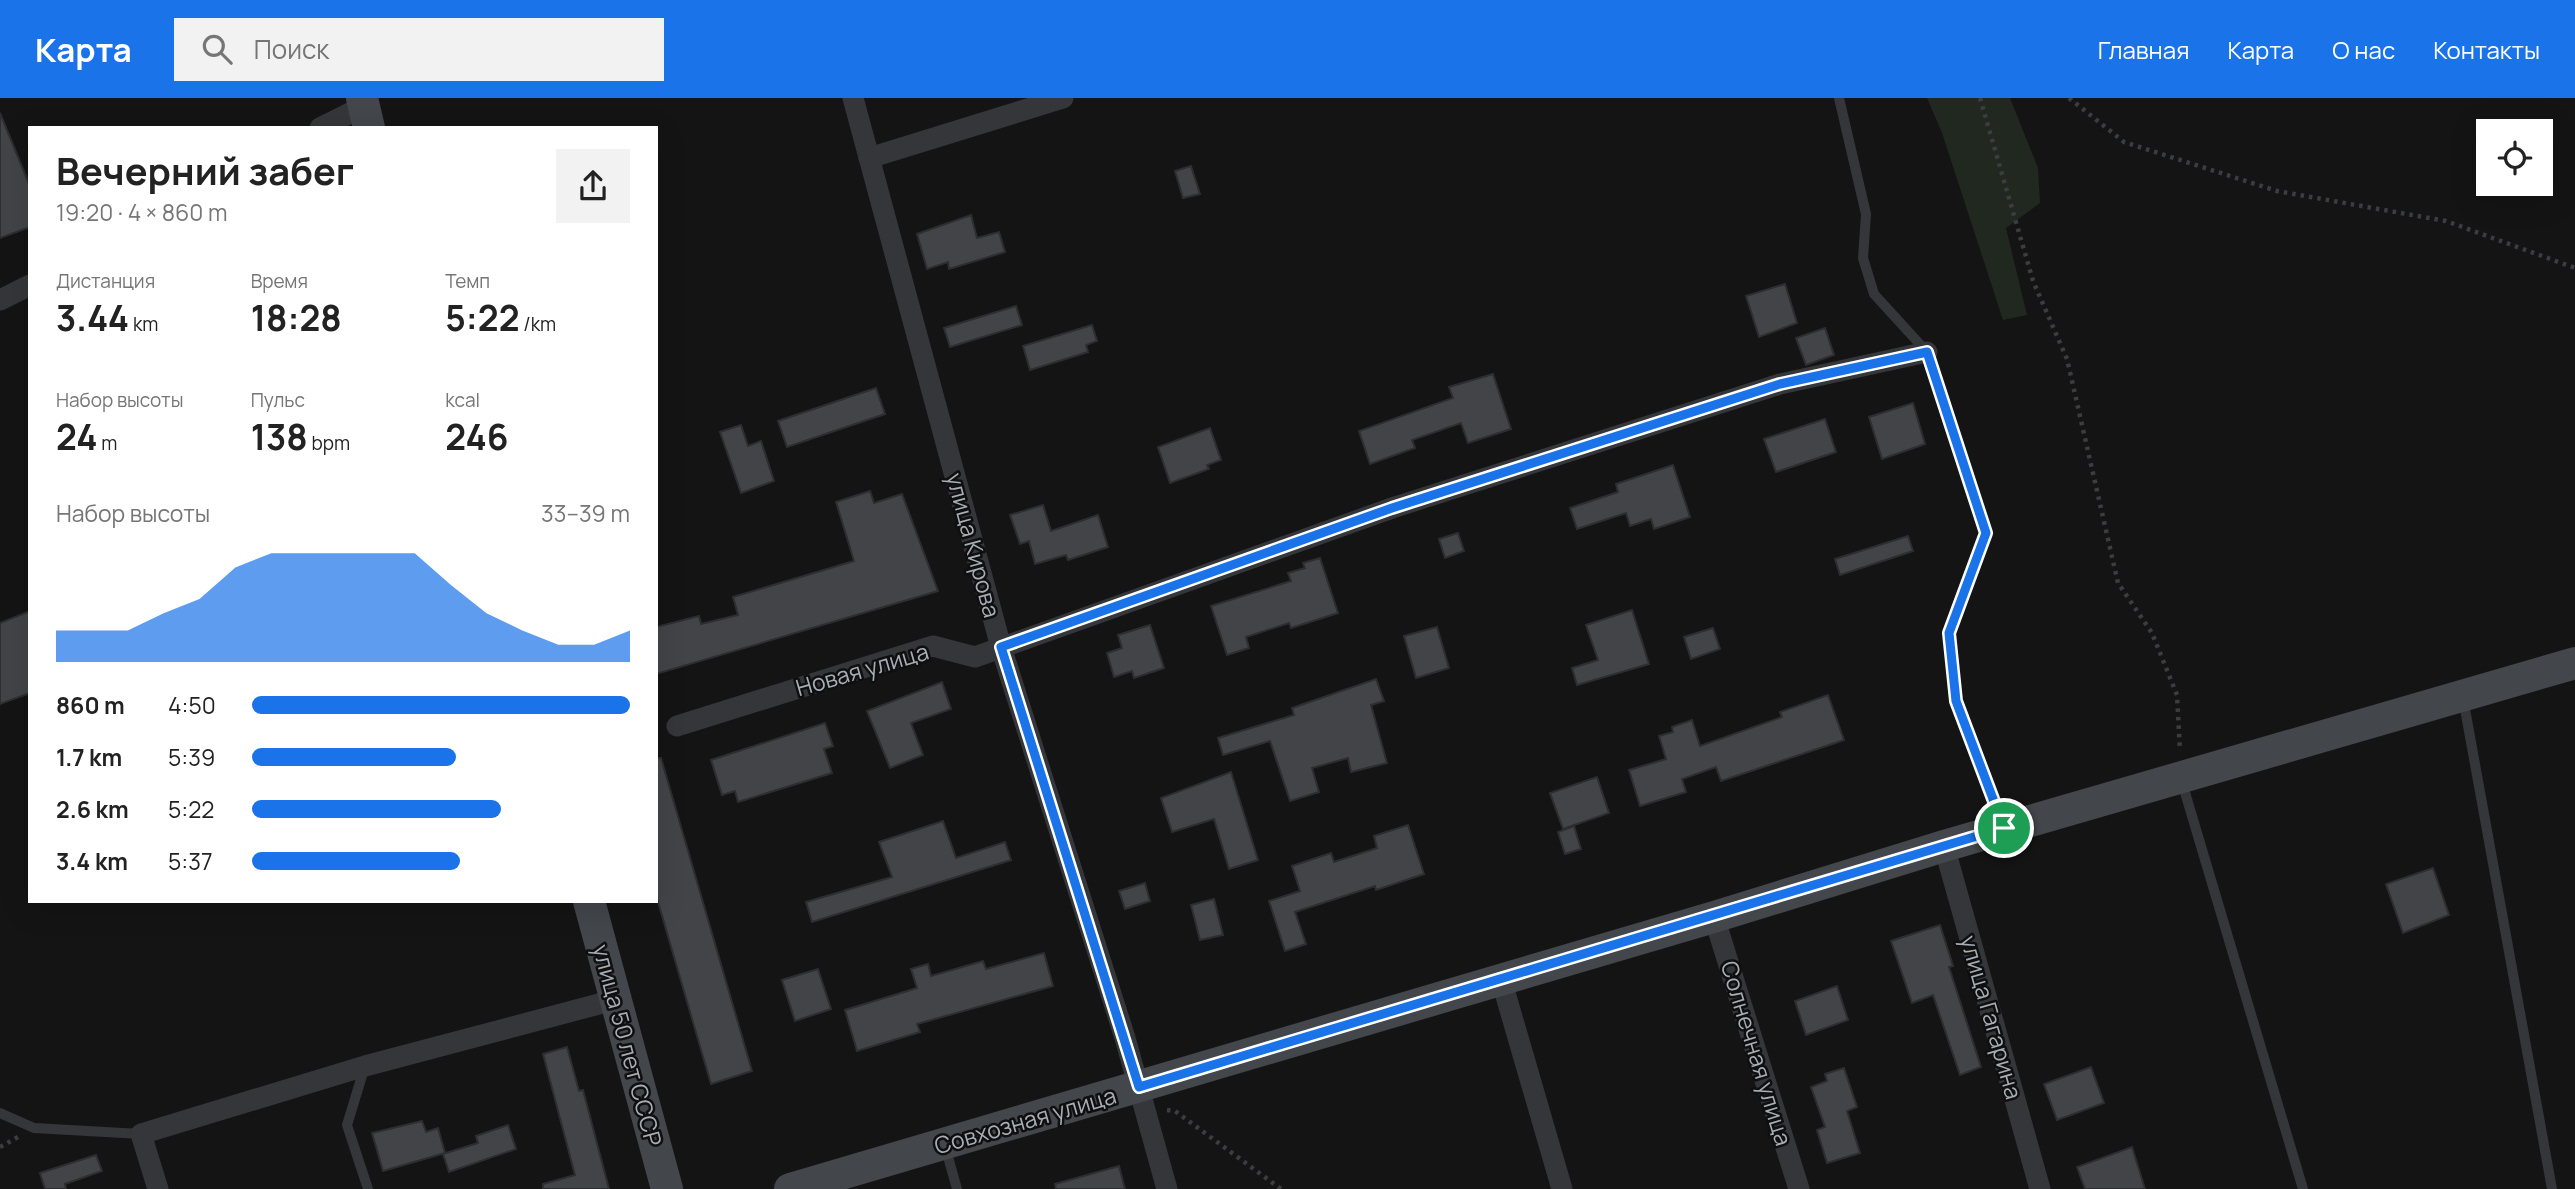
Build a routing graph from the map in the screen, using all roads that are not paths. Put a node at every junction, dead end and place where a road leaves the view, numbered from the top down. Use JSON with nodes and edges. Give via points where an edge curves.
{"nodes":[{"id":1,"x":853,"y":98,"type":"edge"},
{"id":2,"x":1062,"y":98,"type":"edge"},
{"id":3,"x":1839,"y":98,"type":"edge"},
{"id":4,"x":360,"y":115,"type":"edge"},
{"id":5,"x":326,"y":126,"type":"edge"},
{"id":6,"x":869,"y":158,"type":"junction"},
{"id":7,"x":28,"y":286,"type":"edge"},
{"id":8,"x":0,"y":300,"type":"edge"},
{"id":9,"x":1927,"y":352,"type":"junction"},
{"id":10,"x":1001,"y":647,"type":"junction"},
{"id":11,"x":2575,"y":663,"type":"edge"},
{"id":12,"x":2463,"y":695,"type":"junction"},
{"id":13,"x":677,"y":726,"type":"dead end"},
{"id":14,"x":2180,"y":777,"type":"junction"},
{"id":15,"x":2004,"y":828,"type":"junction"},
{"id":16,"x":1944,"y":846,"type":"junction"},
{"id":17,"x":590,"y":903,"type":"edge"},
{"id":18,"x":1714,"y":917,"type":"junction"},
{"id":19,"x":1501,"y":979,"type":"junction"},
{"id":20,"x":614,"y":999,"type":"junction"},
{"id":21,"x":365,"y":1066,"type":"junction"},
{"id":22,"x":1142,"y":1098,"type":"junction"},
{"id":23,"x":0,"y":1113,"type":"edge"},
{"id":24,"x":141,"y":1134,"type":"junction"},
{"id":25,"x":944,"y":1143,"type":"junction"},
{"id":26,"x":158,"y":1189,"type":"edge"},
{"id":27,"x":368,"y":1189,"type":"edge"},
{"id":28,"x":667,"y":1189,"type":"edge"},
{"id":29,"x":790,"y":1189,"type":"edge"},
{"id":30,"x":957,"y":1189,"type":"edge"},
{"id":31,"x":1167,"y":1189,"type":"edge"},
{"id":32,"x":1562,"y":1189,"type":"edge"},
{"id":33,"x":1799,"y":1189,"type":"edge"},
{"id":34,"x":2040,"y":1189,"type":"edge"},
{"id":35,"x":2303,"y":1189,"type":"edge"},
{"id":36,"x":2552,"y":1189,"type":"edge"}],
"edges":[{"from":1,"to":6,"type":"street","name":"улица Кирова"},
{"from":2,"to":6,"type":"street"},
{"from":3,"to":9,"type":"lane","via":[[1866,214],[1863,258],[1874,294]]},
{"from":4,"to":5,"type":"street"},
{"from":6,"to":10,"type":"street","name":"улица Кирова"},
{"from":7,"to":8,"type":"street"},
{"from":9,"to":10,"type":"street","name":"Новая улица","via":[[1767,388],[1392,508]]},
{"from":9,"to":15,"type":"lane","via":[[1986,533],[1949,633],[1956,701]]},
{"from":10,"to":13,"type":"street","name":"Новая улица","via":[[975,657],[933,646]]},
{"from":10,"to":22,"type":"street","name":"улица Кирова"},
{"from":11,"to":12,"type":"main road","name":"Совхозная улица"},
{"from":12,"to":14,"type":"main road","name":"Совхозная улица"},
{"from":12,"to":36,"type":"lane"},
{"from":14,"to":15,"type":"main road","name":"Совхозная улица"},
{"from":14,"to":35,"type":"lane"},
{"from":15,"to":16,"type":"main road","name":"Совхозная улица"},
{"from":16,"to":18,"type":"main road","name":"Совхозная улица"},
{"from":16,"to":34,"type":"street","name":"улица Гагарина"},
{"from":17,"to":20,"type":"main road","name":"улица 50 лет СССР"},
{"from":18,"to":19,"type":"main road","name":"Совхозная улица"},
{"from":18,"to":33,"type":"street","name":"Солнечная улица"},
{"from":19,"to":22,"type":"main road","name":"Совхозная улица"},
{"from":19,"to":32,"type":"street"},
{"from":20,"to":21,"type":"street"},
{"from":20,"to":28,"type":"main road","name":"улица 50 лет СССР"},
{"from":21,"to":24,"type":"street"},
{"from":21,"to":27,"type":"lane","via":[[347,1125]]},
{"from":22,"to":25,"type":"main road","name":"Совхозная улица"},
{"from":22,"to":31,"type":"street","name":"улица Кирова"},
{"from":23,"to":24,"type":"lane","via":[[34,1128]]},
{"from":24,"to":26,"type":"street"},
{"from":25,"to":29,"type":"main road","name":"Совхозная улица"},
{"from":25,"to":30,"type":"lane"}]}
